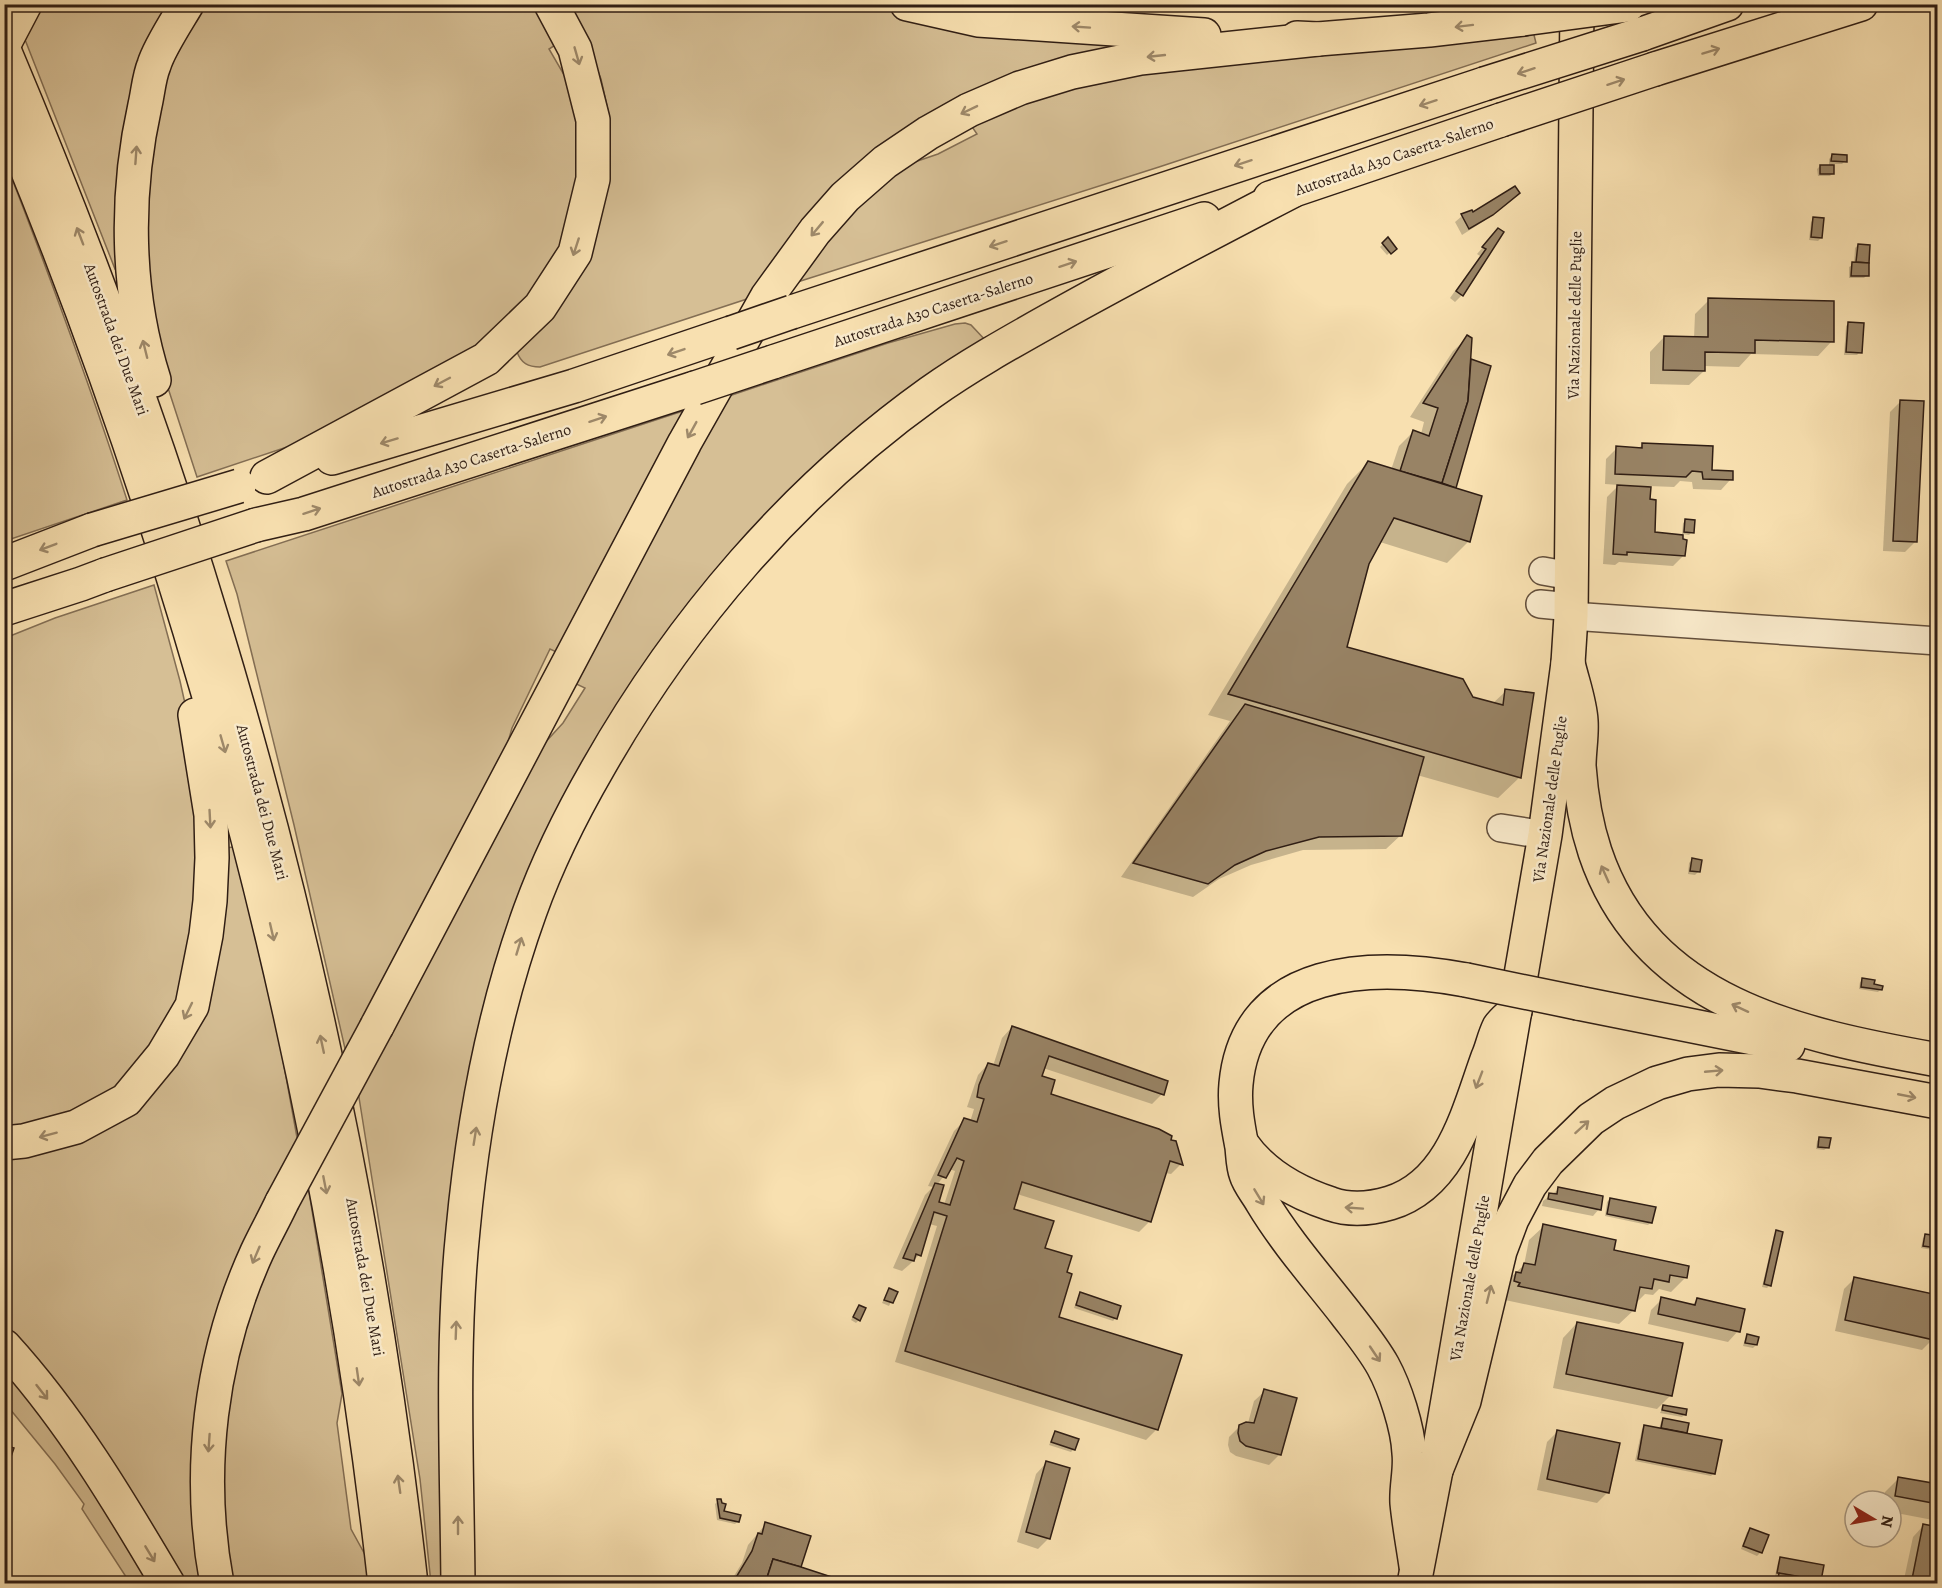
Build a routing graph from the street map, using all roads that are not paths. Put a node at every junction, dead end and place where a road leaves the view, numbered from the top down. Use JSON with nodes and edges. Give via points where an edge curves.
{"nodes":[{"id":1,"x":25,"y":4,"type":"edge"},
{"id":2,"x":187,"y":4,"type":"edge"},
{"id":3,"x":551,"y":4,"type":"edge"},
{"id":4,"x":907,"y":4,"type":"edge"},
{"id":5,"x":1577,"y":4,"type":"edge"},
{"id":6,"x":1727,"y":4,"type":"edge"},
{"id":7,"x":1861,"y":4,"type":"edge"},
{"id":8,"x":1629,"y":5,"type":"edge"},
{"id":9,"x":1318,"y":39,"type":"junction"},
{"id":10,"x":4,"y":44,"type":"edge"},
{"id":11,"x":4,"y":50,"type":"edge"},
{"id":12,"x":4,"y":113,"type":"edge"},
{"id":13,"x":31,"y":177,"type":"junction"},
{"id":14,"x":1292,"y":190,"type":"junction"},
{"id":15,"x":253,"y":481,"type":"junction"},
{"id":16,"x":4,"y":564,"type":"edge"},
{"id":17,"x":93,"y":579,"type":"junction"},
{"id":18,"x":1559,"y":595,"type":"junction"},
{"id":19,"x":4,"y":609,"type":"edge"},
{"id":20,"x":4,"y":628,"type":"edge"},
{"id":21,"x":1938,"y":641,"type":"edge"},
{"id":22,"x":1568,"y":663,"type":"junction"},
{"id":23,"x":1501,"y":828,"type":"dead end"},
{"id":24,"x":1545,"y":835,"type":"junction"},
{"id":25,"x":287,"y":892,"type":"junction"},
{"id":26,"x":1515,"y":1011,"type":"junction"},
{"id":27,"x":1768,"y":1040,"type":"junction"},
{"id":28,"x":1855,"y":1045,"type":"junction"},
{"id":29,"x":1938,"y":1060,"type":"edge"},
{"id":30,"x":1938,"y":1079,"type":"edge"},
{"id":31,"x":1938,"y":1102,"type":"edge"},
{"id":32,"x":4,"y":1143,"type":"edge"},
{"id":33,"x":1241,"y":1143,"type":"junction"},
{"id":34,"x":4,"y":1346,"type":"edge"},
{"id":35,"x":1436,"y":1470,"type":"junction"},
{"id":36,"x":1415,"y":1575,"type":"edge"},
{"id":37,"x":168,"y":1584,"type":"edge"},
{"id":38,"x":217,"y":1584,"type":"edge"},
{"id":39,"x":385,"y":1584,"type":"edge"},
{"id":40,"x":411,"y":1584,"type":"edge"},
{"id":41,"x":458,"y":1584,"type":"edge"}],
"edges":[{"from":1,"to":10,"type":"main road"},
{"from":25,"to":2,"type":"main road","one_way":true,"via":[[225,604],[150,370],[133,285],[131,221],[138,139],[154,63]]},
{"from":3,"to":15,"type":"main road","one_way":true,"via":[[575,49],[593,120],[593,179],[575,253],[540,307],[486,359]]},
{"from":9,"to":4,"type":"main road","one_way":true,"via":[[978,20]]},
{"from":5,"to":18,"type":"main road","name":"Via Nazionale delle Puglie"},
{"from":6,"to":15,"type":"main road","one_way":true,"bridge":true,"via":[[574,386]]},
{"from":14,"to":7,"type":"main road","name":"Autostrada A30 Caserta-Salerno","one_way":true,"bridge":true},
{"from":8,"to":9,"type":"main road","one_way":true,"bridge":true,"via":[[1429,30]]},
{"from":9,"to":38,"type":"main road","one_way":true,"bridge":true,"via":[[1140,58],[1020,88],[969,110],[885,162],[845,197],[789,266],[767,297],[685,442],[257,1252],[226,1339],[209,1442],[207,1487]]},
{"from":25,"to":11,"type":"main road","name":"Autostrada dei Due Mari","one_way":true,"via":[[216,630],[176,507],[112,320]]},
{"from":12,"to":13,"type":"main road","name":"Autostrada dei Due Mari"},
{"from":13,"to":32,"type":"main road","one_way":true,"via":[[194,708],[211,815],[212,858],[206,935],[192,1006],[164,1055],[126,1100],[76,1127]]},
{"from":13,"to":39,"type":"main road","name":"Autostrada dei Due Mari","one_way":true,"via":[[90,330],[161,536],[193,638],[264,900],[336,1243],[361,1394]]},
{"from":17,"to":14,"type":"main road","name":"Autostrada A30 Caserta-Salerno","one_way":true,"bridge":true,"via":[[694,388]]},
{"from":41,"to":14,"type":"main road","one_way":true,"via":[[458,1288],[480,1102],[529,912],[549,863],[608,751],[646,688],[751,554],[869,440],[932,392],[1006,345]]},
{"from":15,"to":16,"type":"main road","one_way":true,"bridge":true,"via":[[92,530]]},
{"from":17,"to":19,"type":"main road","name":"Autostrada A30 Caserta-Salerno"},
{"from":17,"to":20,"type":"main road"},
{"from":18,"to":21,"type":"lane"},
{"from":18,"to":22,"type":"main road","name":"Via Nazionale delle Puglie"},
{"from":22,"to":24,"type":"main road","name":"Via Nazionale delle Puglie"},
{"from":28,"to":22,"type":"main road","one_way":true,"via":[[1746,1011],[1708,992],[1672,966],[1639,932],[1615,897],[1595,852],[1579,766],[1581,719]]},
{"from":23,"to":24,"type":"lane"},
{"from":24,"to":26,"type":"main road","name":"Via Nazionale delle Puglie"},
{"from":40,"to":25,"type":"main road","name":"Autostrada dei Due Mari","one_way":true,"via":[[360,1238]]},
{"from":26,"to":33,"type":"main road","one_way":true,"via":[[1500,1026],[1457,1139],[1441,1167],[1416,1191],[1370,1209],[1339,1207],[1308,1197],[1278,1179],[1253,1160]]},
{"from":26,"to":35,"type":"main road","name":"Via Nazionale delle Puglie"},
{"from":27,"to":28,"type":"main road"},
{"from":27,"to":30,"type":"main road"},
{"from":27,"to":33,"type":"main road","bridge":true,"via":[[1438,975],[1360,973],[1310,984],[1284,996],[1258,1019],[1238,1068],[1235,1098]]},
{"from":28,"to":29,"type":"main road"},
{"from":35,"to":31,"type":"main road","one_way":true,"via":[[1464,1401],[1500,1251],[1512,1219],[1548,1161],[1591,1119],[1657,1083],[1719,1070],[1797,1076]]},
{"from":33,"to":36,"type":"main road","one_way":true,"via":[[1246,1174],[1274,1221],[1383,1366],[1399,1405],[1409,1452],[1407,1500]]},
{"from":34,"to":37,"type":"main road","one_way":true,"via":[[100,1472]]},
{"from":35,"to":36,"type":"main road","name":"Via Nazionale delle Puglie"}]}
